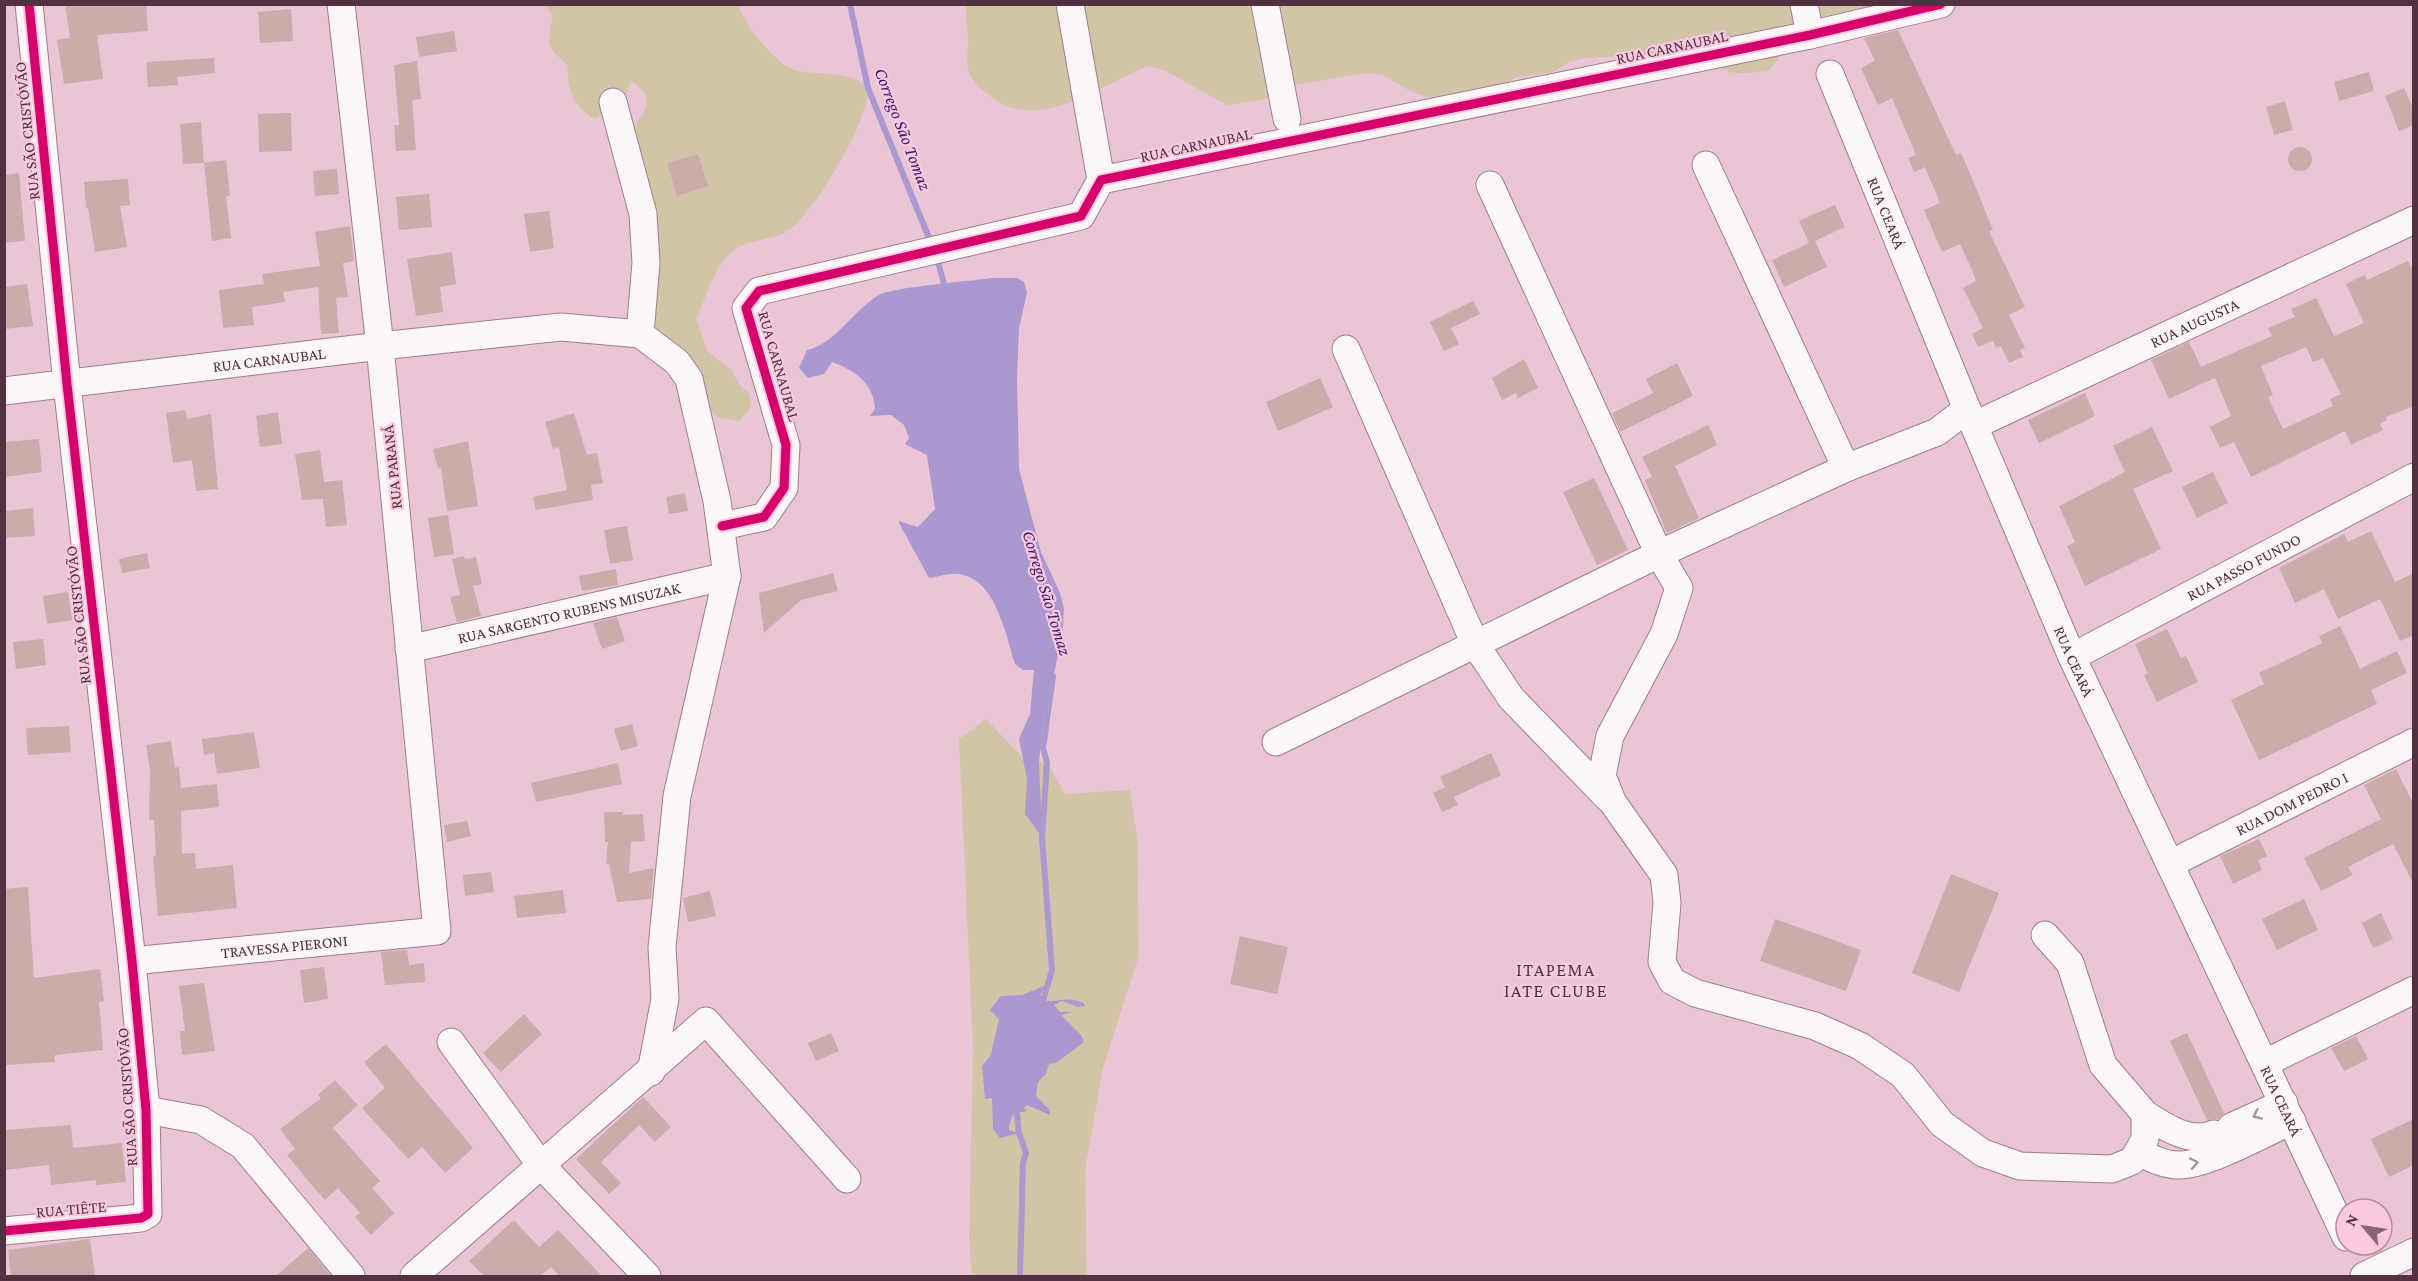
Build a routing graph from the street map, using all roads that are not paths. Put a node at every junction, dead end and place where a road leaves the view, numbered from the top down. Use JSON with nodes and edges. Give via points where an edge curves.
{"nodes":[{"id":1,"x":29,"y":4,"type":"edge"},
{"id":2,"x":341,"y":4,"type":"edge"},
{"id":3,"x":1070,"y":4,"type":"edge"},
{"id":4,"x":1265,"y":4,"type":"edge"},
{"id":5,"x":1804,"y":4,"type":"edge"},
{"id":6,"x":1941,"y":4,"type":"edge"},
{"id":7,"x":1810,"y":34,"type":"junction"},
{"id":8,"x":1830,"y":74,"type":"dead end"},
{"id":9,"x":613,"y":102,"type":"dead end"},
{"id":10,"x":1287,"y":119,"type":"dead end"},
{"id":11,"x":1706,"y":165,"type":"dead end"},
{"id":12,"x":1101,"y":180,"type":"junction"},
{"id":13,"x":1490,"y":185,"type":"dead end"},
{"id":14,"x":2414,"y":220,"type":"edge"},
{"id":15,"x":640,"y":334,"type":"junction"},
{"id":16,"x":380,"y":345,"type":"junction"},
{"id":17,"x":1346,"y":349,"type":"dead end"},
{"id":18,"x":67,"y":384,"type":"junction"},
{"id":19,"x":4,"y":391,"type":"edge"},
{"id":20,"x":1971,"y":417,"type":"junction"},
{"id":21,"x":1846,"y":468,"type":"junction"},
{"id":22,"x":2414,"y":477,"type":"edge"},
{"id":23,"x":722,"y":526,"type":"junction"},
{"id":24,"x":1659,"y":554,"type":"junction"},
{"id":25,"x":727,"y":576,"type":"junction"},
{"id":26,"x":1475,"y":644,"type":"junction"},
{"id":27,"x":409,"y":649,"type":"junction"},
{"id":28,"x":2072,"y":657,"type":"junction"},
{"id":29,"x":1276,"y":742,"type":"dead end"},
{"id":30,"x":2414,"y":742,"type":"edge"},
{"id":31,"x":1613,"y":803,"type":"junction"},
{"id":32,"x":2170,"y":864,"type":"junction"},
{"id":33,"x":437,"y":931,"type":"joint"},
{"id":34,"x":2045,"y":935,"type":"dead end"},
{"id":35,"x":132,"y":961,"type":"junction"},
{"id":36,"x":2414,"y":990,"type":"edge"},
{"id":37,"x":451,"y":1042,"type":"dead end"},
{"id":38,"x":2265,"y":1063,"type":"junction"},
{"id":39,"x":651,"y":1071,"type":"junction"},
{"id":40,"x":146,"y":1110,"type":"junction"},
{"id":41,"x":2288,"y":1112,"type":"junction"},
{"id":42,"x":2145,"y":1114,"type":"junction"},
{"id":43,"x":2138,"y":1152,"type":"junction"},
{"id":44,"x":540,"y":1164,"type":"junction"},
{"id":45,"x":847,"y":1179,"type":"dead end"},
{"id":46,"x":2334,"y":1211,"type":"edge"},
{"id":47,"x":141,"y":1218,"type":"joint"},
{"id":48,"x":4,"y":1231,"type":"edge"},
{"id":49,"x":2414,"y":1252,"type":"edge"},
{"id":50,"x":2355,"y":1257,"type":"edge"},
{"id":51,"x":351,"y":1276,"type":"edge"},
{"id":52,"x":414,"y":1276,"type":"edge"},
{"id":53,"x":647,"y":1276,"type":"edge"},
{"id":54,"x":2364,"y":1276,"type":"edge"}],
"edges":[{"from":1,"to":18,"type":"street","name":"RUA SÃO CRISTÓVÃO"},
{"from":2,"to":16,"type":"street","name":"RUA PARANÁ"},
{"from":3,"to":12,"type":"street"},
{"from":4,"to":10,"type":"street"},
{"from":5,"to":7,"type":"street"},
{"from":6,"to":7,"type":"street","name":"RUA CARNAUBAL"},
{"from":7,"to":12,"type":"street","name":"RUA CARNAUBAL"},
{"from":8,"to":20,"type":"street","name":"RUA CEARÁ"},
{"from":9,"to":15,"type":"street","via":[[643,214],[646,263]]},
{"from":11,"to":21,"type":"street"},
{"from":12,"to":23,"type":"street","name":"RUA CARNAUBAL","via":[[1081,216],[759,291],[746,308],[786,445],[784,488],[764,517]]},
{"from":13,"to":24,"type":"street"},
{"from":14,"to":20,"type":"street","name":"RUA AUGUSTA"},
{"from":15,"to":16,"type":"street","name":"RUA CARNAUBAL","via":[[561,327]]},
{"from":15,"to":23,"type":"street","via":[[677,362],[689,379]]},
{"from":16,"to":18,"type":"street","name":"RUA CARNAUBAL"},
{"from":16,"to":27,"type":"street","name":"RUA PARANÁ"},
{"from":17,"to":26,"type":"street"},
{"from":18,"to":19,"type":"street","name":"RUA CARNAUBAL"},
{"from":18,"to":35,"type":"street","name":"RUA SÃO CRISTÓVÃO"},
{"from":20,"to":21,"type":"street","name":"RUA AUGUSTA"},
{"from":20,"to":28,"type":"street","name":"RUA CEARÁ"},
{"from":21,"to":24,"type":"street","name":"RUA AUGUSTA"},
{"from":22,"to":28,"type":"street","name":"RUA PASSO FUNDO"},
{"from":23,"to":25,"type":"street"},
{"from":24,"to":26,"type":"street","name":"RUA AUGUSTA"},
{"from":24,"to":31,"type":"street","via":[[1679,588],[1664,634],[1610,736],[1602,776]]},
{"from":25,"to":27,"type":"street","name":"RUA SARGENTO RUBENS MISUZAK"},
{"from":25,"to":39,"type":"street","via":[[677,796],[662,947],[665,999]]},
{"from":26,"to":29,"type":"street","name":"RUA AUGUSTA"},
{"from":26,"to":31,"type":"street","via":[[1511,698]]},
{"from":27,"to":33,"type":"street","name":"RUA PARANÁ"},
{"from":28,"to":32,"type":"street","name":"RUA CEARÁ"},
{"from":30,"to":32,"type":"street","name":"RUA DOM PEDRO I"},
{"from":31,"to":43,"type":"street","via":[[1664,874],[1667,903],[1662,962],[1672,981],[1695,993],[1815,1026],[1860,1046],[1903,1075],[1942,1124],[1983,1153],[2020,1166],[2112,1169],[2132,1161]]},
{"from":32,"to":38,"type":"street","name":"RUA CEARÁ"},
{"from":33,"to":35,"type":"street","name":"TRAVESSA PIERONI"},
{"from":34,"to":42,"type":"street","via":[[2070,963],[2103,1065]]},
{"from":35,"to":40,"type":"street","name":"RUA SÃO CRISTÓVÃO"},
{"from":36,"to":38,"type":"street"},
{"from":37,"to":44,"type":"street"},
{"from":38,"to":41,"type":"street","name":"RUA CEARÁ"},
{"from":39,"to":44,"type":"street"},
{"from":39,"to":45,"type":"street","via":[[706,1021]]},
{"from":40,"to":47,"type":"street","name":"RUA SÃO CRISTÓVÃO","via":[[148,1214]]},
{"from":40,"to":51,"type":"street","via":[[201,1120],[243,1146]]},
{"from":41,"to":42,"type":"street","one_way":true,"via":[[2189,1136]]},
{"from":43,"to":41,"type":"street","one_way":true,"via":[[2158,1162],[2179,1166],[2203,1162]]},
{"from":41,"to":46,"type":"street","name":"RUA CEARÁ"},
{"from":42,"to":43,"type":"street","via":[[2145,1138]]},
{"from":44,"to":52,"type":"street"},
{"from":44,"to":53,"type":"street"},
{"from":47,"to":48,"type":"street","name":"RUA TIÊTE"},
{"from":49,"to":54,"type":"street"},
{"from":50,"to":54,"type":"street"}]}
